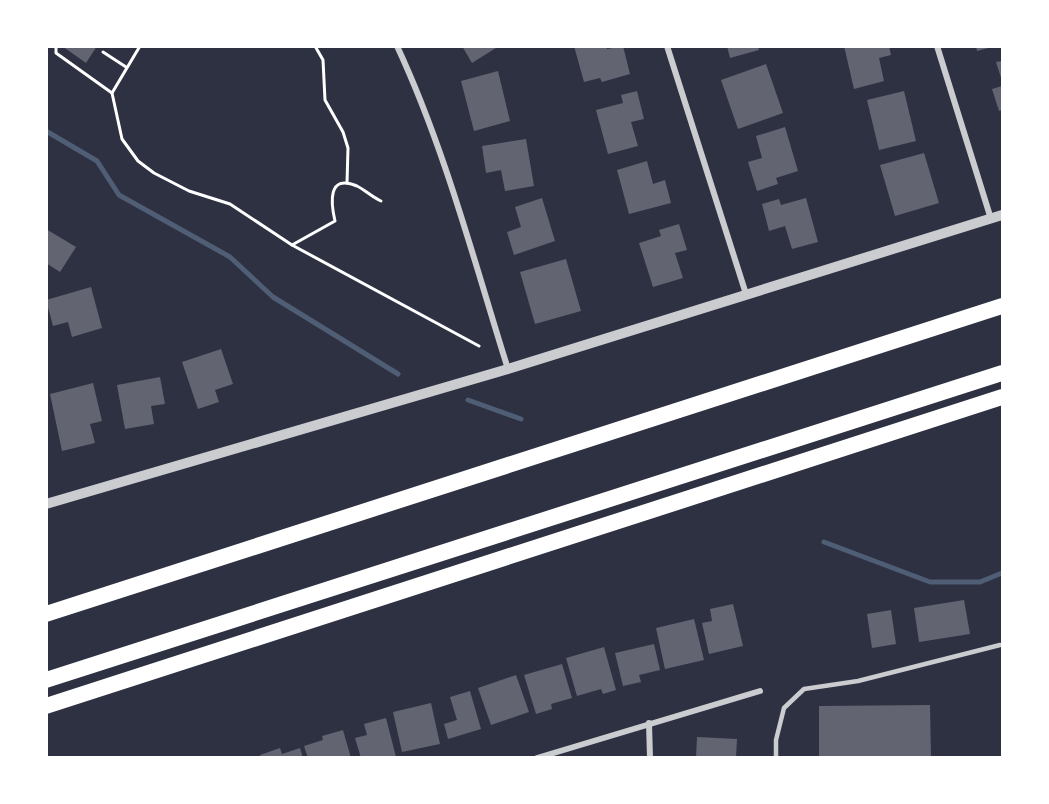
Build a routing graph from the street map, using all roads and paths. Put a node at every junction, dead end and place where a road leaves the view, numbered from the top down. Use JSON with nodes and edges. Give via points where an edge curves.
{"nodes":[{"id":1,"x":56,"y":46,"type":"edge"},
{"id":2,"x":140,"y":46,"type":"edge"},
{"id":3,"x":315,"y":46,"type":"edge"},
{"id":4,"x":397,"y":46,"type":"edge"},
{"id":5,"x":667,"y":46,"type":"edge"},
{"id":6,"x":937,"y":46,"type":"edge"},
{"id":7,"x":103,"y":52,"type":"dead end"},
{"id":8,"x":126,"y":67,"type":"junction"},
{"id":9,"x":112,"y":93,"type":"junction"},
{"id":10,"x":347,"y":183,"type":"junction"},
{"id":11,"x":381,"y":201,"type":"dead end"},
{"id":12,"x":1002,"y":215,"type":"edge"},
{"id":13,"x":991,"y":219,"type":"junction"},
{"id":14,"x":292,"y":245,"type":"junction"},
{"id":15,"x":746,"y":294,"type":"junction"},
{"id":16,"x":1002,"y":306,"type":"edge"},
{"id":17,"x":479,"y":346,"type":"dead end"},
{"id":18,"x":508,"y":369,"type":"junction"},
{"id":19,"x":1002,"y":373,"type":"edge"},
{"id":20,"x":1002,"y":397,"type":"edge"},
{"id":21,"x":46,"y":504,"type":"edge"},
{"id":22,"x":46,"y":614,"type":"edge"},
{"id":23,"x":1000,"y":645,"type":"dead end"},
{"id":24,"x":46,"y":680,"type":"edge"},
{"id":25,"x":760,"y":691,"type":"dead end"},
{"id":26,"x":46,"y":706,"type":"edge"},
{"id":27,"x":649,"y":723,"type":"junction"},
{"id":28,"x":537,"y":758,"type":"edge"},
{"id":29,"x":650,"y":758,"type":"edge"},
{"id":30,"x":776,"y":758,"type":"edge"}],
"edges":[{"from":1,"to":9,"type":"path","via":[[56,53],[63,60]]},
{"from":2,"to":8,"type":"path"},
{"from":3,"to":10,"type":"path","via":[[323,60],[325,100],[348,148]]},
{"from":4,"to":18,"type":"street","via":[[432,133]]},
{"from":5,"to":15,"type":"street"},
{"from":6,"to":13,"type":"street"},
{"from":7,"to":8,"type":"path"},
{"from":8,"to":9,"type":"path"},
{"from":9,"to":14,"type":"path","via":[[122,139],[138,161],[170,183],[230,204]]},
{"from":10,"to":11,"type":"path"},
{"from":10,"to":14,"type":"path","via":[[335,188],[330,200],[335,221]]},
{"from":12,"to":13,"type":"street"},
{"from":13,"to":15,"type":"street"},
{"from":14,"to":17,"type":"path"},
{"from":15,"to":18,"type":"street"},
{"from":16,"to":22,"type":"highway"},
{"from":18,"to":21,"type":"street"},
{"from":19,"to":24,"type":"highway"},
{"from":20,"to":26,"type":"highway"},
{"from":23,"to":30,"type":"lane","via":[[858,681],[804,689],[784,708]]},
{"from":25,"to":27,"type":"street"},
{"from":27,"to":28,"type":"street"},
{"from":27,"to":29,"type":"street"}]}
